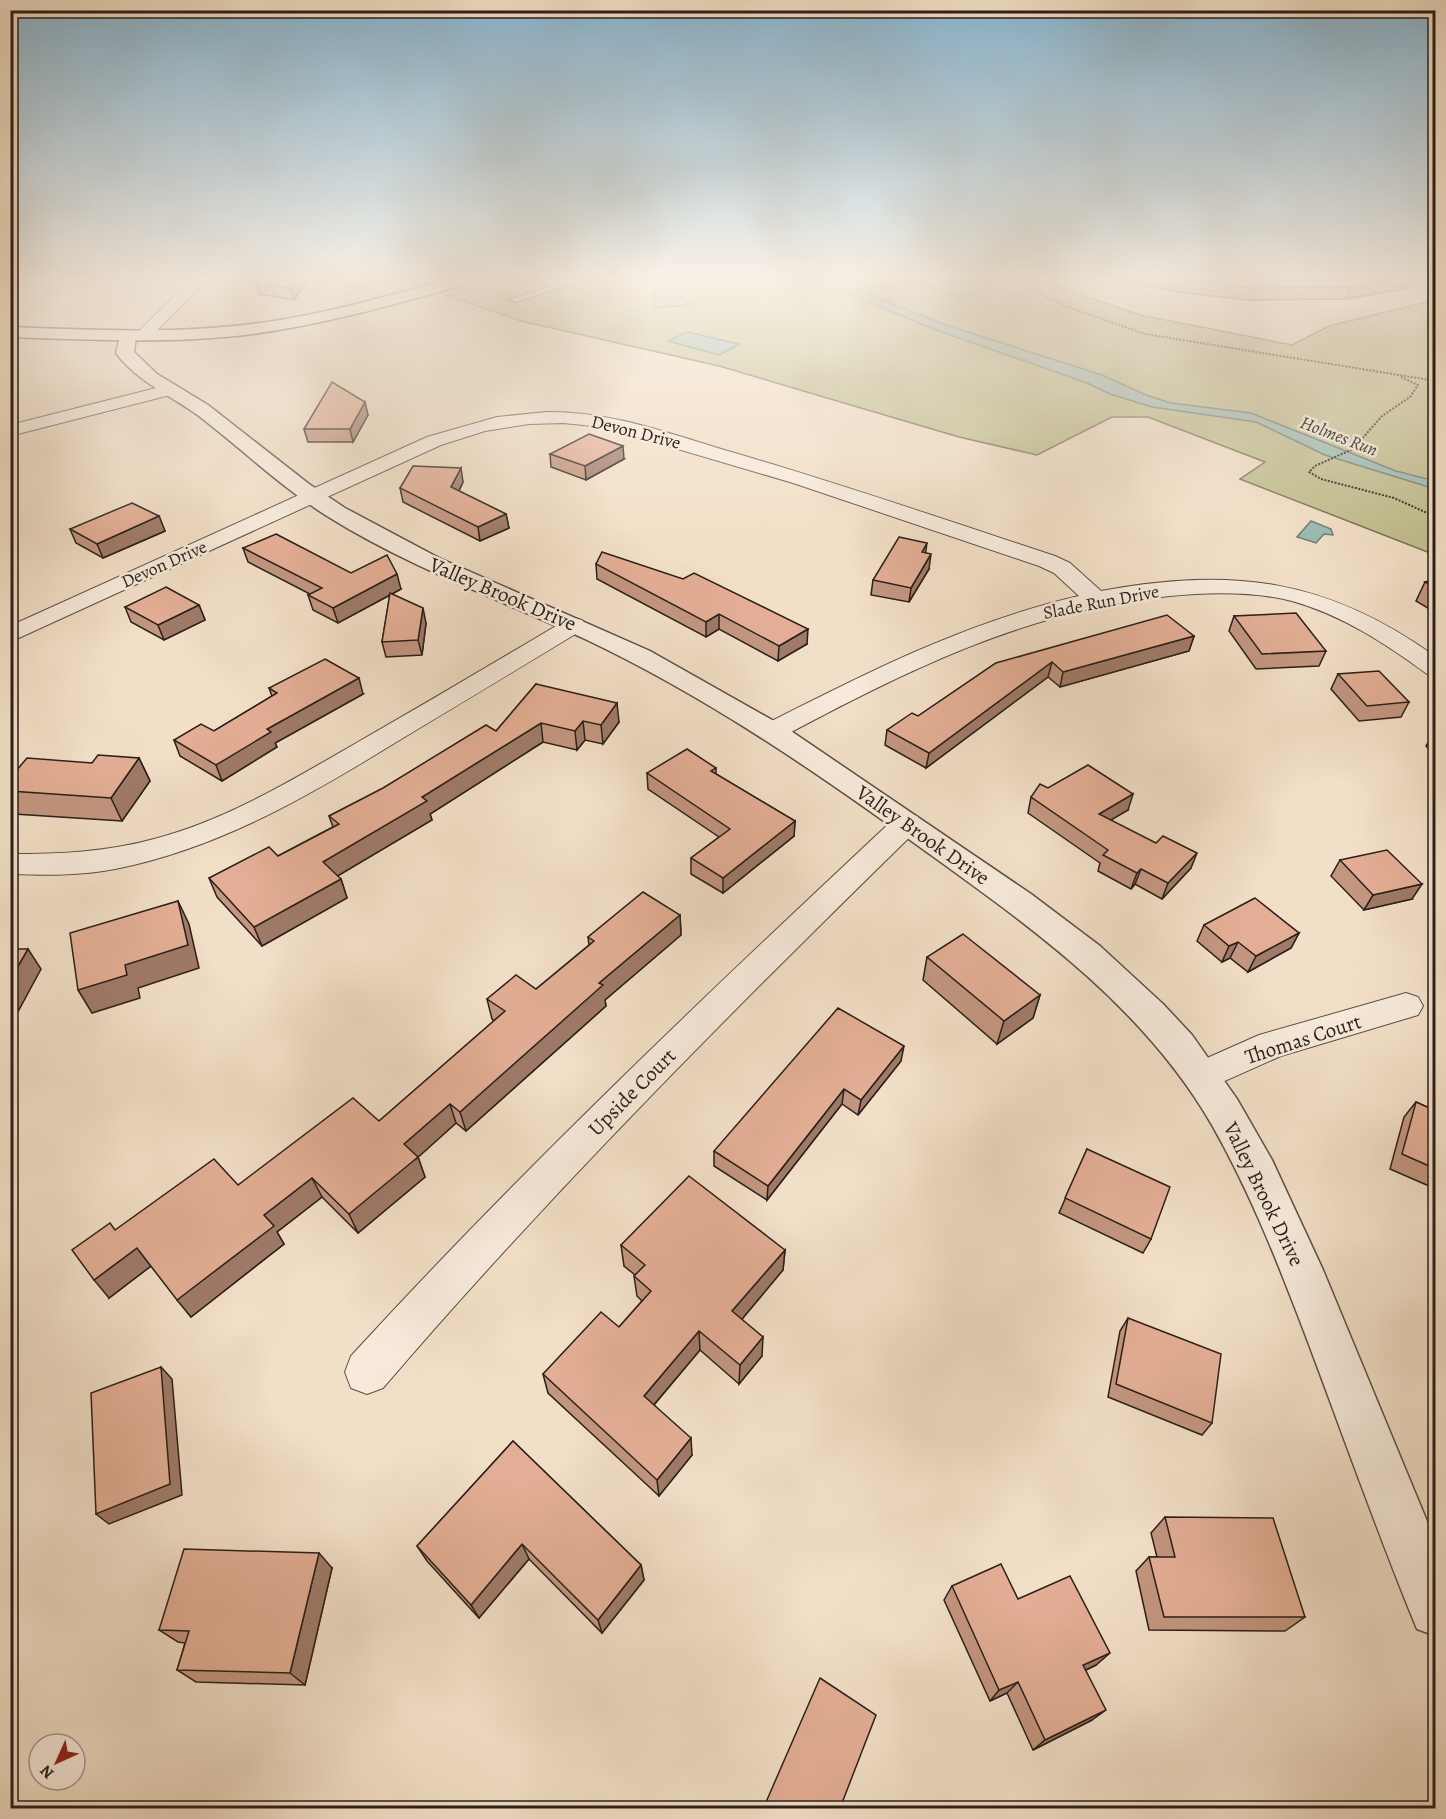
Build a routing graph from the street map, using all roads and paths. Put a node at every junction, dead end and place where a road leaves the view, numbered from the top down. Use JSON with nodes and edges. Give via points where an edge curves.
{"nodes":[{"id":1,"x":135,"y":365,"type":"edge"},
{"id":2,"x":1334,"y":365,"type":"edge"},
{"id":3,"x":1395,"y":375,"type":"junction"},
{"id":4,"x":1436,"y":381,"type":"edge"},
{"id":5,"x":168,"y":390,"type":"junction"},
{"id":6,"x":10,"y":431,"type":"edge"},
{"id":7,"x":311,"y":496,"type":"junction"},
{"id":8,"x":1436,"y":517,"type":"edge"},
{"id":9,"x":1096,"y":599,"type":"junction"},
{"id":10,"x":574,"y":625,"type":"junction"},
{"id":11,"x":10,"y":635,"type":"edge"},
{"id":12,"x":1436,"y":669,"type":"edge"},
{"id":13,"x":771,"y":732,"type":"junction"},
{"id":14,"x":908,"y":823,"type":"junction"},
{"id":15,"x":10,"y":864,"type":"edge"},
{"id":16,"x":1406,"y":1006,"type":"dead end"},
{"id":17,"x":1202,"y":1076,"type":"junction"},
{"id":18,"x":368,"y":1372,"type":"dead end"},
{"id":19,"x":1436,"y":1610,"type":"edge"}],
"edges":[{"from":1,"to":5,"type":"street","name":"Valley Brook Drive"},
{"from":2,"to":3,"type":"path"},
{"from":3,"to":4,"type":"path"},
{"from":3,"to":8,"type":"path","via":[[1418,385],[1414,396],[1378,421],[1349,452],[1319,463],[1309,472],[1321,479],[1394,498]]},
{"from":5,"to":6,"type":"street"},
{"from":5,"to":7,"type":"street","name":"Valley Brook Drive","via":[[204,411]]},
{"from":7,"to":9,"type":"street","name":"Devon Drive","via":[[476,426],[523,418],[582,419],[617,425],[760,466],[1047,561],[1062,568]]},
{"from":7,"to":10,"type":"street","name":"Valley Brook Drive","via":[[386,542]]},
{"from":7,"to":11,"type":"street","name":"Devon Drive"},
{"from":9,"to":12,"type":"street","name":"Slade Run Drive","via":[[1167,588],[1212,586],[1296,595],[1349,614]]},
{"from":9,"to":13,"type":"street","name":"Slade Run Drive","via":[[1016,620],[939,648],[868,680]]},
{"from":10,"to":13,"type":"street","name":"Valley Brook Drive","via":[[675,675]]},
{"from":10,"to":15,"type":"street","via":[[309,783],[211,832],[109,861]]},
{"from":13,"to":14,"type":"street","name":"Valley Brook Drive"},
{"from":14,"to":17,"type":"street","name":"Valley Brook Drive","via":[[1022,905],[1125,988],[1157,1020]]},
{"from":14,"to":18,"type":"street","name":"Upside Court","via":[[713,1010],[462,1265]]},
{"from":16,"to":17,"type":"street","name":"Thomas Court","via":[[1271,1045]]},
{"from":17,"to":19,"type":"street","name":"Valley Brook Drive","via":[[1236,1130],[1282,1220]]}]}
